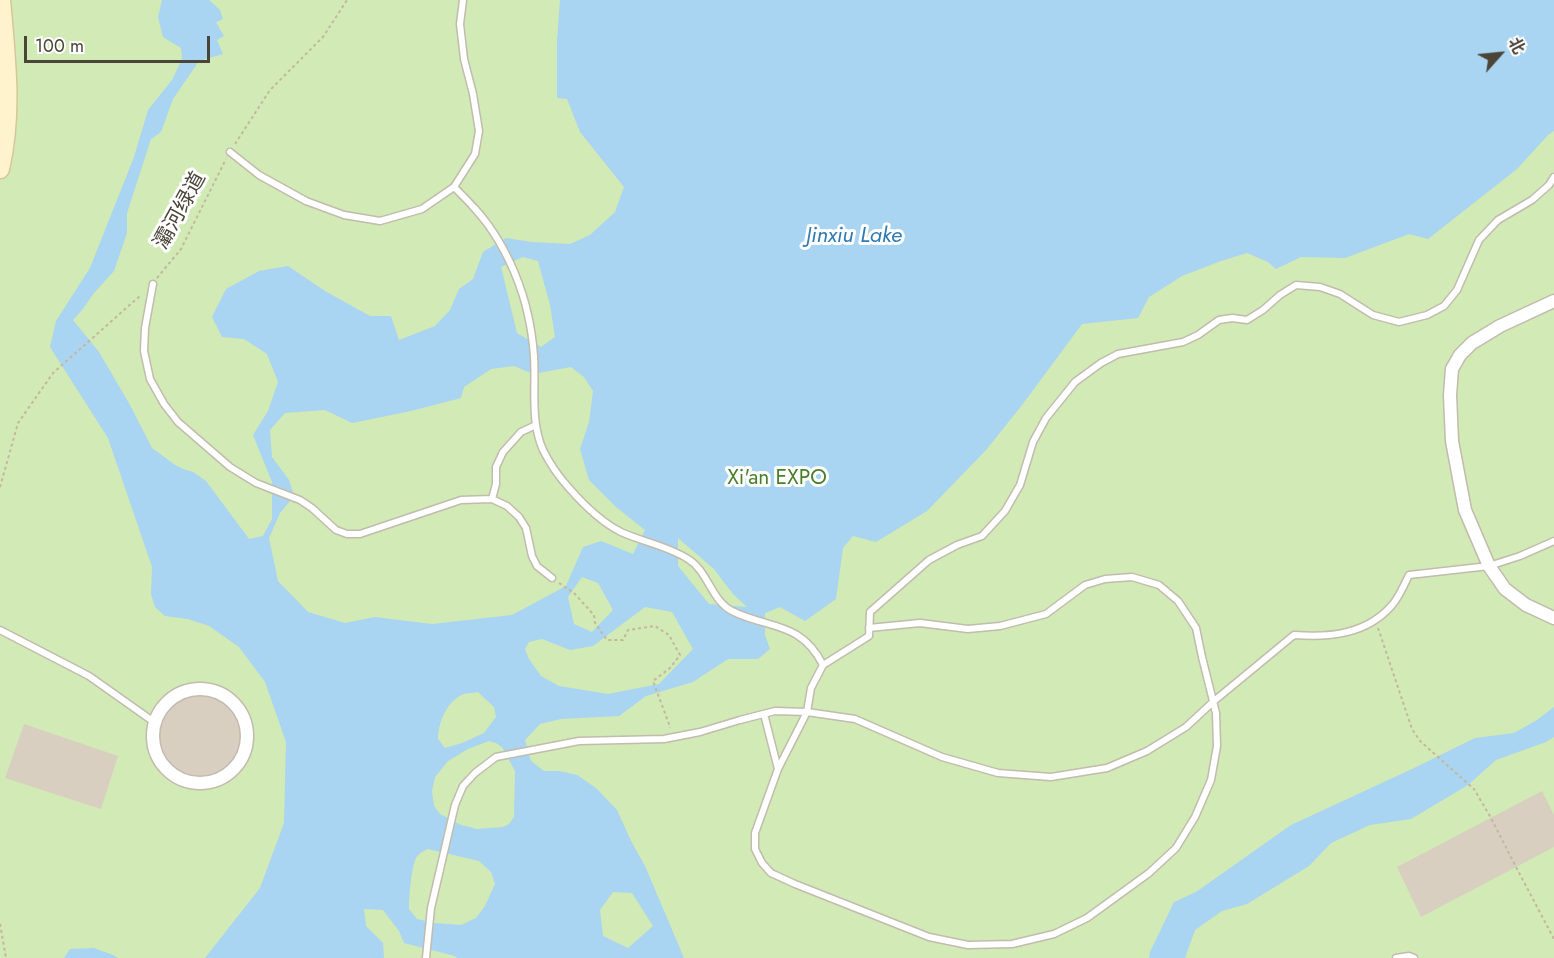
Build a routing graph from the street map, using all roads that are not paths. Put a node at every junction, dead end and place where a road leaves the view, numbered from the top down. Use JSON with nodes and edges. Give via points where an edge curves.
{"nodes":[{"id":1,"x":1,"y":0,"type":"edge"},
{"id":2,"x":463,"y":0,"type":"edge"},
{"id":3,"x":230,"y":152,"type":"road end"},
{"id":4,"x":0,"y":170,"type":"edge"},
{"id":5,"x":1554,"y":177,"type":"edge"},
{"id":6,"x":454,"y":187,"type":"junction"},
{"id":7,"x":153,"y":284,"type":"road end"},
{"id":8,"x":1554,"y":301,"type":"edge"},
{"id":9,"x":536,"y":425,"type":"junction"},
{"id":10,"x":492,"y":500,"type":"junction"},
{"id":11,"x":1554,"y":541,"type":"edge"},
{"id":12,"x":1489,"y":566,"type":"junction"},
{"id":13,"x":552,"y":578,"type":"road end"},
{"id":14,"x":1554,"y":618,"type":"edge"},
{"id":15,"x":869,"y":628,"type":"junction"},
{"id":16,"x":0,"y":630,"type":"edge"},
{"id":17,"x":822,"y":664,"type":"junction"},
{"id":18,"x":1214,"y":701,"type":"junction"},
{"id":19,"x":807,"y":712,"type":"junction"},
{"id":20,"x":764,"y":714,"type":"junction"},
{"id":21,"x":154,"y":722,"type":"junction"},
{"id":22,"x":778,"y":769,"type":"junction"},
{"id":23,"x":426,"y":958,"type":"edge"},
{"id":24,"x":1396,"y":958,"type":"edge"},
{"id":25,"x":1414,"y":958,"type":"edge"}],
"edges":[{"from":1,"to":4,"type":"street","via":[[9,98]]},
{"from":2,"to":6,"type":"lane","via":[[462,48],[479,131],[475,154]]},
{"from":3,"to":6,"type":"lane","via":[[259,175],[306,201],[344,215],[380,221],[422,209]]},
{"from":5,"to":15,"type":"lane","via":[[1532,200],[1498,220],[1479,240],[1457,290],[1444,306],[1427,315],[1399,322],[1373,315],[1340,294],[1296,285],[1247,320],[1219,320],[1183,342],[1118,354],[1101,363],[1075,382],[1046,418],[1033,442],[1020,485],[1005,511],[982,536],[929,560],[870,612]]},
{"from":6,"to":9,"type":"lane","via":[[494,232],[519,283],[529,316],[534,356]]},
{"from":7,"to":10,"type":"lane","via":[[144,351],[150,379],[178,422],[230,467],[256,483],[300,500],[336,530],[347,534],[360,534],[461,500]]},
{"from":8,"to":12,"type":"street","via":[[1473,343],[1452,369],[1452,441],[1465,510]]},
{"from":9,"to":10,"type":"lane","via":[[520,432],[503,452],[496,467]]},
{"from":9,"to":17,"type":"lane","via":[[555,470],[594,513],[618,531],[689,559],[730,610],[794,634],[810,645]]},
{"from":10,"to":13,"type":"lane","via":[[519,517],[537,566]]},
{"from":11,"to":12,"type":"lane"},
{"from":12,"to":14,"type":"street","via":[[1505,589],[1526,605]]},
{"from":12,"to":18,"type":"lane","via":[[1409,575],[1392,605],[1375,620],[1336,635],[1294,635]]},
{"from":15,"to":17,"type":"lane","via":[[869,636]]},
{"from":15,"to":18,"type":"lane","via":[[920,624],[968,629],[1000,626],[1046,614],[1085,585],[1132,577],[1159,585],[1178,601],[1196,628]]},
{"from":16,"to":21,"type":"lane","via":[[89,676]]},
{"from":17,"to":19,"type":"lane","via":[[811,688]]},
{"from":18,"to":19,"type":"lane","via":[[1186,727],[1147,751],[1107,768],[1051,777],[998,773],[942,757],[855,719]]},
{"from":18,"to":22,"type":"lane","via":[[1217,746],[1210,780],[1195,817],[1176,848],[1087,918],[1054,934],[1012,944],[968,945],[929,937],[771,873],[755,849],[755,833]]},
{"from":19,"to":20,"type":"lane"},
{"from":19,"to":22,"type":"lane"},
{"from":20,"to":22,"type":"lane"},
{"from":20,"to":23,"type":"lane","via":[[670,738],[579,741],[496,757],[475,773],[455,804],[431,908]]},
{"from":21,"to":21,"type":"street","via":[[155,754],[176,778],[192,783],[223,778],[236,768],[244,753],[247,738],[239,710],[215,691],[200,688],[172,697]]},
{"from":24,"to":25,"type":"lane"}]}
